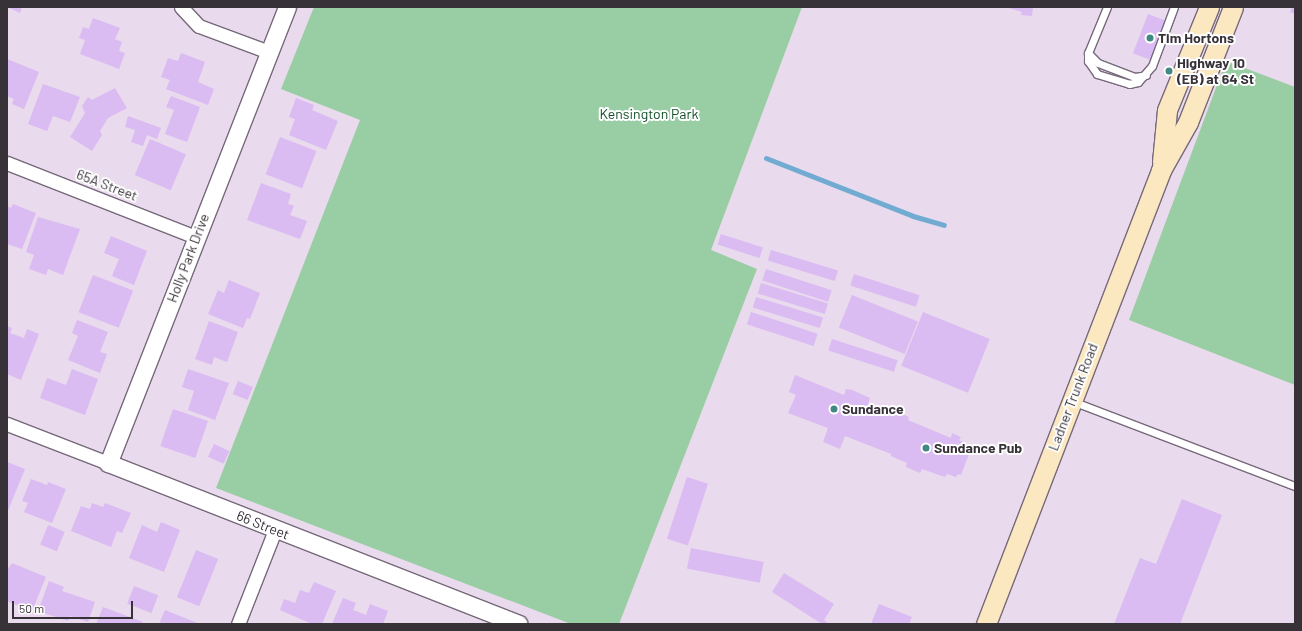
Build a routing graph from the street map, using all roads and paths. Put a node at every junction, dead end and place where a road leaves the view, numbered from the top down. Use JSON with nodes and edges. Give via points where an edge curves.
{"nodes":[{"id":1,"x":181,"y":7,"type":"edge"},
{"id":2,"x":287,"y":7,"type":"edge"},
{"id":3,"x":1107,"y":7,"type":"edge"},
{"id":4,"x":1174,"y":7,"type":"edge"},
{"id":5,"x":1209,"y":7,"type":"edge"},
{"id":6,"x":1233,"y":7,"type":"edge"},
{"id":7,"x":269,"y":52,"type":"junction"},
{"id":8,"x":1088,"y":52,"type":"junction"},
{"id":9,"x":1146,"y":75,"type":"junction"},
{"id":10,"x":7,"y":163,"type":"edge"},
{"id":11,"x":1161,"y":170,"type":"junction"},
{"id":12,"x":196,"y":237,"type":"junction"},
{"id":13,"x":1072,"y":401,"type":"junction"},
{"id":14,"x":7,"y":424,"type":"edge"},
{"id":15,"x":108,"y":463,"type":"junction"},
{"id":16,"x":1295,"y":486,"type":"edge"},
{"id":17,"x":275,"y":530,"type":"junction"},
{"id":18,"x":238,"y":624,"type":"edge"},
{"id":19,"x":519,"y":624,"type":"edge"},
{"id":20,"x":986,"y":624,"type":"edge"}],
"edges":[{"from":1,"to":7,"type":"street","via":[[199,26]]},
{"from":2,"to":7,"type":"street","name":"Holly Park Drive"},
{"from":3,"to":8,"type":"lane"},
{"from":4,"to":9,"type":"lane"},
{"from":5,"to":11,"type":"main road","name":"Ladner Trunk Road","via":[[1167,110]]},
{"from":6,"to":11,"type":"main road","name":"Ladner Trunk Road","via":[[1188,122]]},
{"from":7,"to":12,"type":"street","name":"Holly Park Drive"},
{"from":8,"to":9,"type":"lane","via":[[1098,63],[1135,77]]},
{"from":8,"to":9,"type":"lane","via":[[1088,61],[1097,74],[1119,82],[1138,82]]},
{"from":10,"to":12,"type":"street","name":"65A Street"},
{"from":11,"to":13,"type":"main road","name":"Ladner Trunk Road"},
{"from":12,"to":15,"type":"street","name":"Holly Park Drive"},
{"from":13,"to":16,"type":"lane"},
{"from":13,"to":20,"type":"main road","name":"Ladner Trunk Road"},
{"from":14,"to":15,"type":"street","name":"66 Street"},
{"from":15,"to":17,"type":"street","name":"66 Street"},
{"from":17,"to":18,"type":"street"},
{"from":17,"to":19,"type":"street","name":"66 Street"}]}
